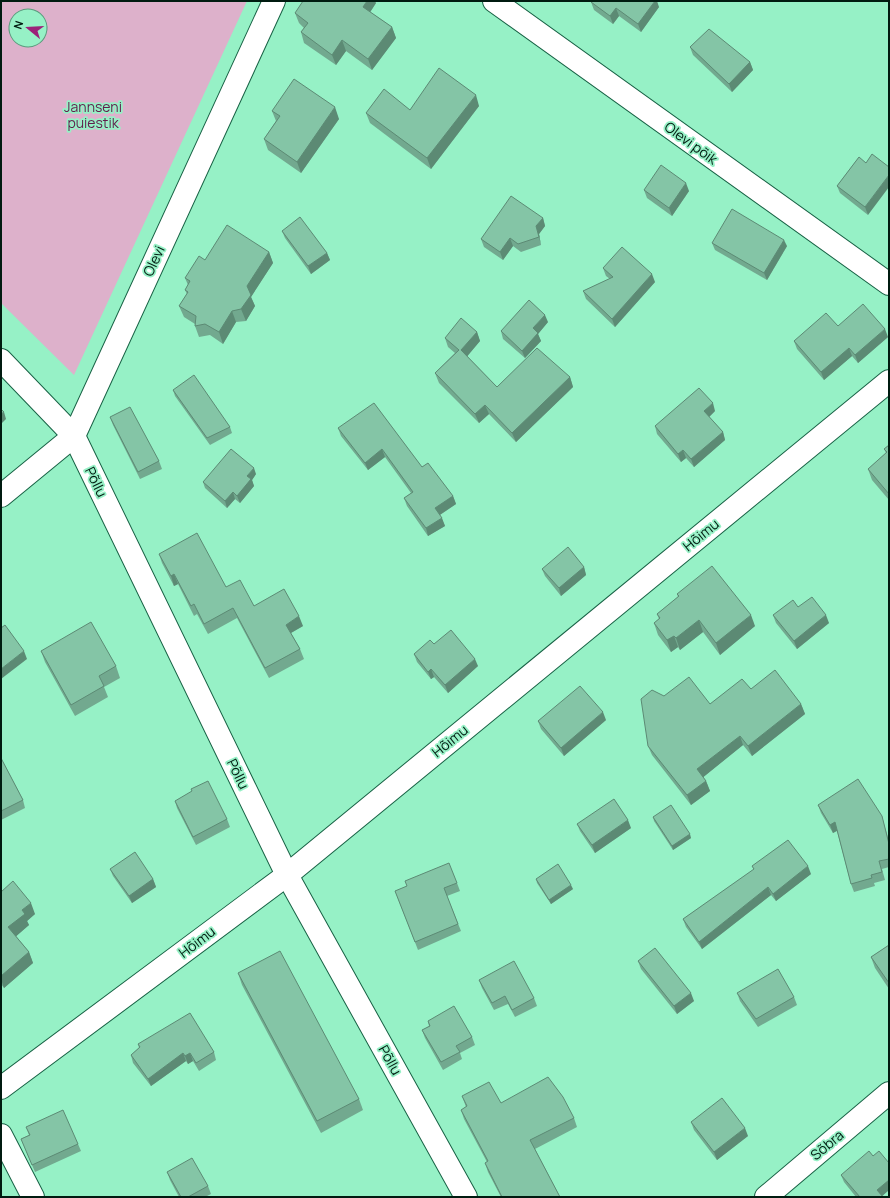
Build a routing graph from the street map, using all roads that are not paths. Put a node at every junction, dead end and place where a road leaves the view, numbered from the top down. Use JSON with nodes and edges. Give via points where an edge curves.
{"nodes":[{"id":1,"x":274,"y":1,"type":"edge"},
{"id":2,"x":494,"y":1,"type":"edge"},
{"id":3,"x":889,"y":284,"type":"edge"},
{"id":4,"x":1,"y":360,"type":"edge"},
{"id":5,"x":889,"y":381,"type":"edge"},
{"id":6,"x":74,"y":436,"type":"junction"},
{"id":7,"x":1,"y":496,"type":"edge"},
{"id":8,"x":287,"y":875,"type":"junction"},
{"id":9,"x":1,"y":1088,"type":"edge"},
{"id":10,"x":889,"y":1093,"type":"edge"},
{"id":11,"x":1,"y":1135,"type":"edge"},
{"id":12,"x":33,"y":1197,"type":"edge"},
{"id":13,"x":466,"y":1197,"type":"edge"},
{"id":14,"x":766,"y":1197,"type":"edge"}],
"edges":[{"from":1,"to":6,"type":"street","name":"Olevi"},
{"from":2,"to":3,"type":"street","name":"Olevi põik"},
{"from":4,"to":6,"type":"street","name":"Põllu"},
{"from":5,"to":8,"type":"street","name":"Hõimu"},
{"from":6,"to":7,"type":"street","name":"Olevi"},
{"from":6,"to":8,"type":"street","name":"Põllu"},
{"from":8,"to":9,"type":"street","name":"Hõimu"},
{"from":8,"to":13,"type":"street","name":"Põllu"},
{"from":10,"to":14,"type":"street","name":"Sõbra"},
{"from":11,"to":12,"type":"street"}]}
